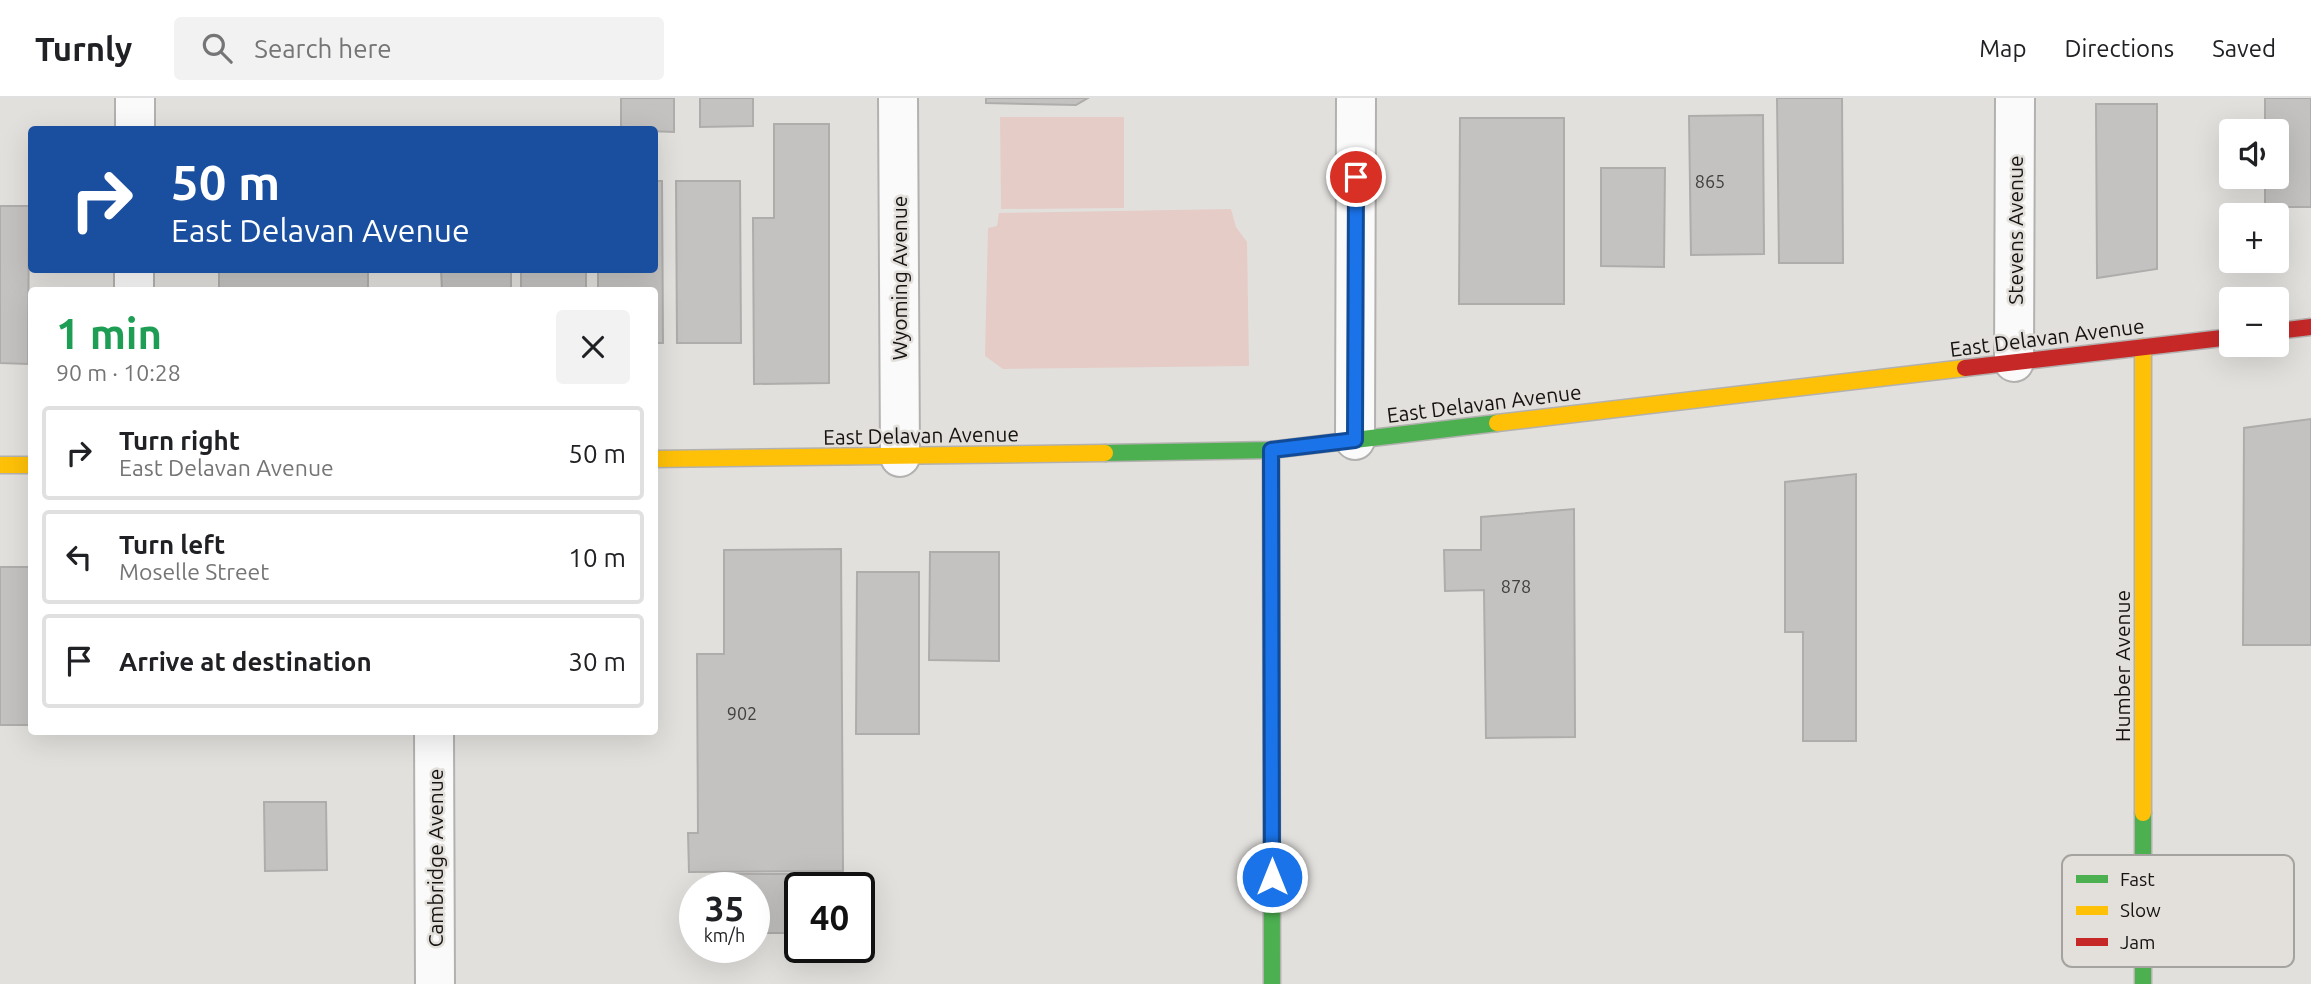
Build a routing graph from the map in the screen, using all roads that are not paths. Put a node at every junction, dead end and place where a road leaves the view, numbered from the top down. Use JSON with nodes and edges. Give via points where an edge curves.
{"nodes":[{"id":1,"x":135,"y":98,"type":"edge"},
{"id":2,"x":898,"y":98,"type":"edge"},
{"id":3,"x":1356,"y":98,"type":"edge"},
{"id":4,"x":2015,"y":98,"type":"edge"},
{"id":5,"x":135,"y":126,"type":"edge"},
{"id":6,"x":2311,"y":327,"type":"edge"},
{"id":7,"x":2289,"y":330,"type":"edge"},
{"id":8,"x":2219,"y":338,"type":"edge"},
{"id":9,"x":2143,"y":347,"type":"junction"},
{"id":10,"x":2014,"y":362,"type":"junction"},
{"id":11,"x":1355,"y":440,"type":"junction"},
{"id":12,"x":1271,"y":450,"type":"junction"},
{"id":13,"x":900,"y":457,"type":"junction"},
{"id":14,"x":658,"y":459,"type":"edge"},
{"id":15,"x":0,"y":465,"type":"edge"},
{"id":16,"x":28,"y":465,"type":"edge"},
{"id":17,"x":434,"y":735,"type":"edge"},
{"id":18,"x":2143,"y":855,"type":"edge"},
{"id":19,"x":435,"y":984,"type":"edge"},
{"id":20,"x":1272,"y":984,"type":"edge"}],
"edges":[{"from":1,"to":5,"type":"street"},
{"from":2,"to":13,"type":"street","name":"Wyoming Avenue"},
{"from":3,"to":11,"type":"street"},
{"from":4,"to":10,"type":"street","name":"Stevens Avenue"},
{"from":6,"to":7,"type":"street"},
{"from":8,"to":9,"type":"street","name":"East Delavan Avenue"},
{"from":9,"to":10,"type":"street","name":"East Delavan Avenue"},
{"from":9,"to":18,"type":"street","name":"Humber Avenue"},
{"from":10,"to":11,"type":"street","name":"East Delavan Avenue"},
{"from":11,"to":12,"type":"street","name":"East Delavan Avenue"},
{"from":12,"to":13,"type":"street","name":"East Delavan Avenue"},
{"from":12,"to":20,"type":"street"},
{"from":13,"to":14,"type":"street","name":"East Delavan Avenue"},
{"from":15,"to":16,"type":"street"},
{"from":17,"to":19,"type":"street","name":"Cambridge Avenue"}]}
